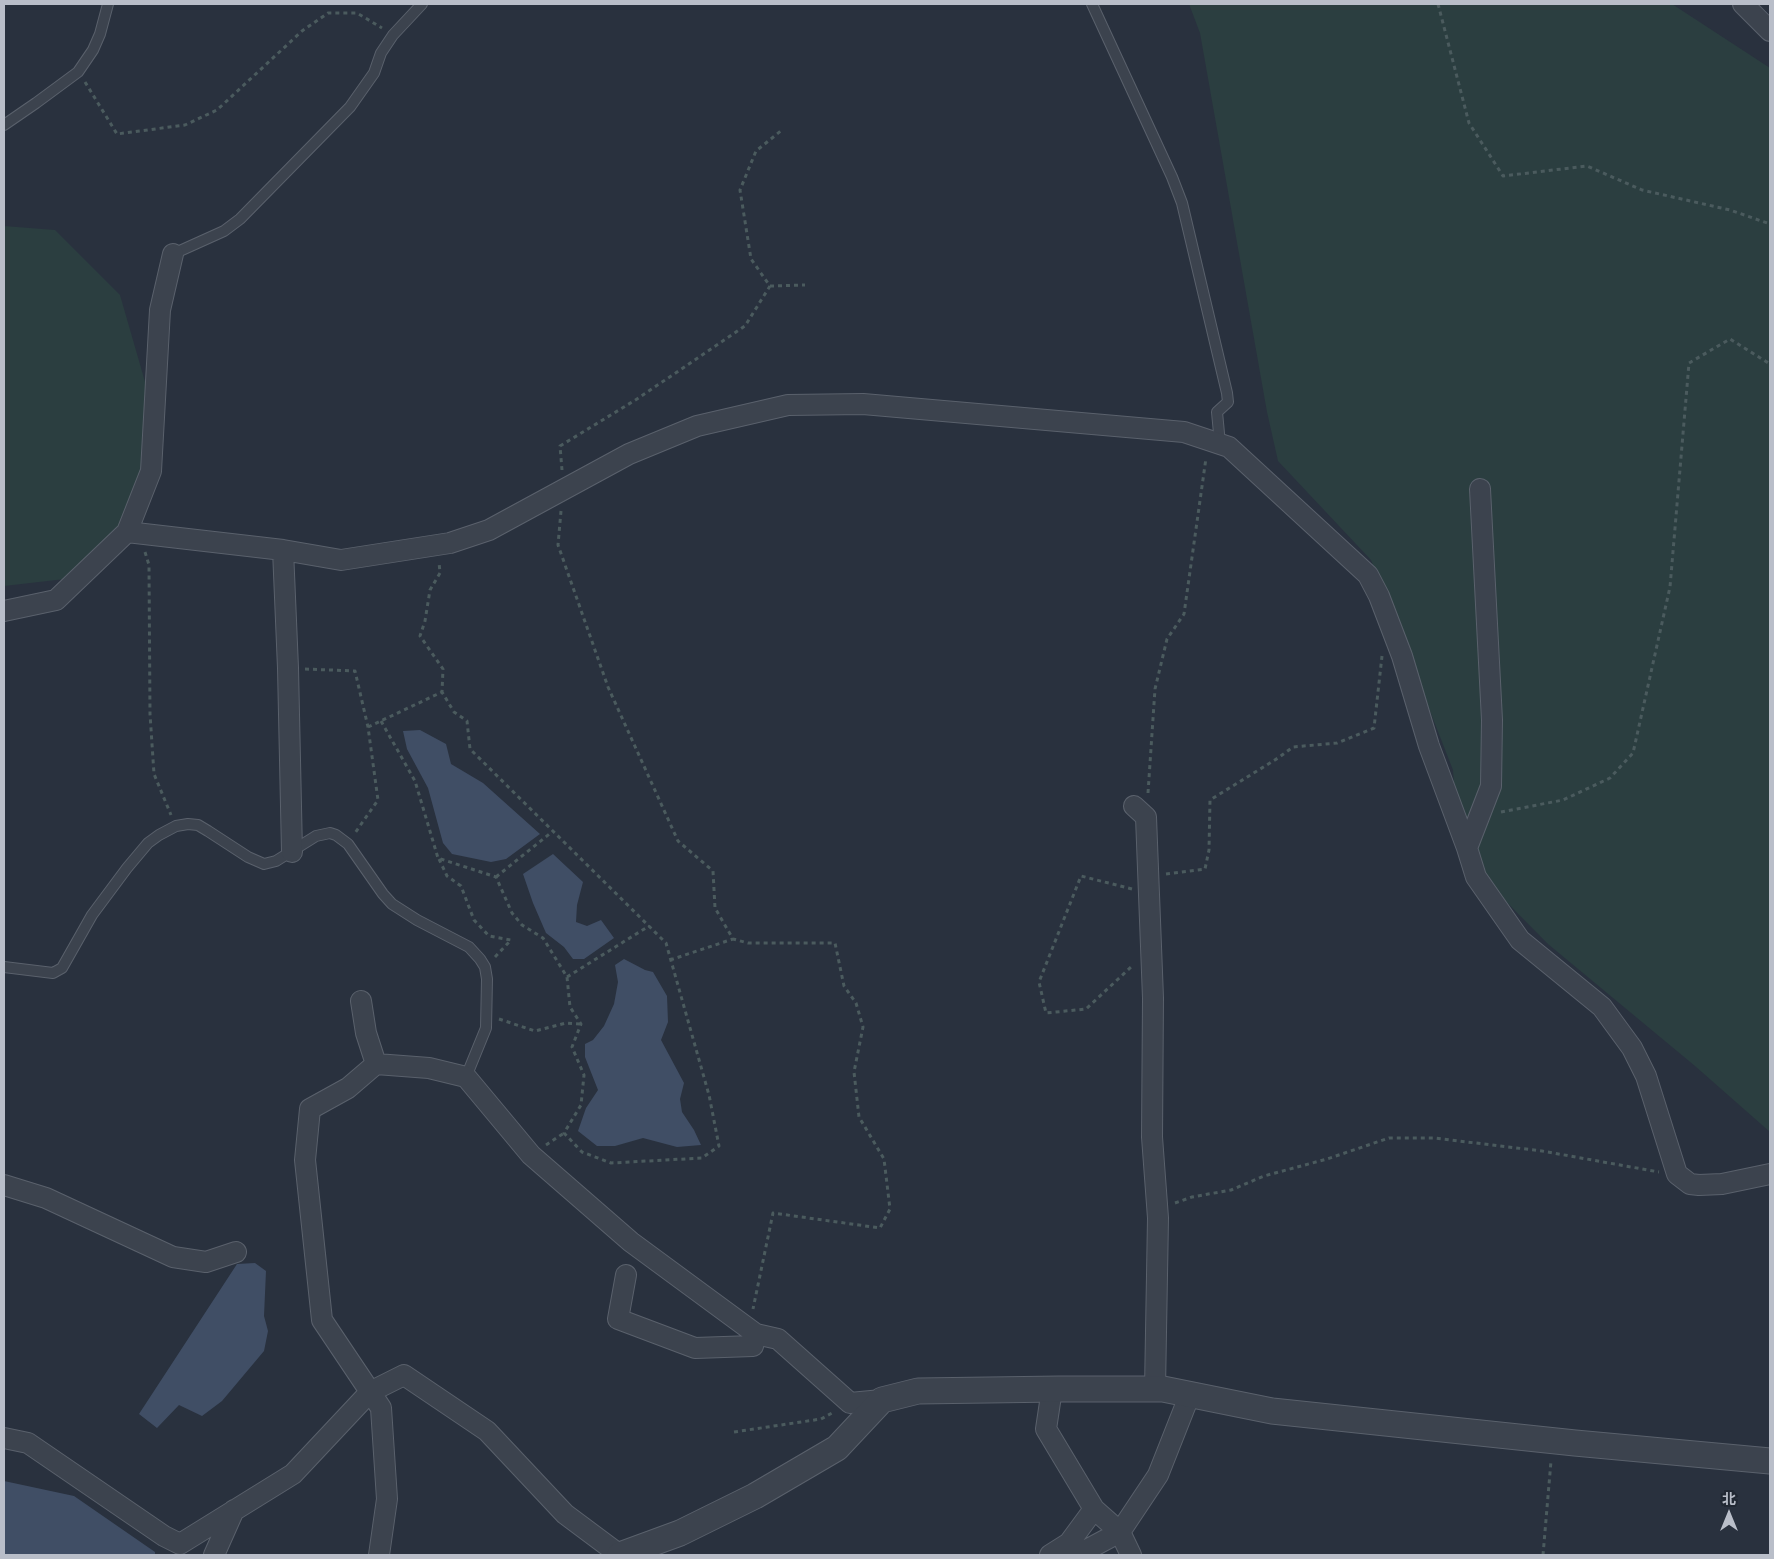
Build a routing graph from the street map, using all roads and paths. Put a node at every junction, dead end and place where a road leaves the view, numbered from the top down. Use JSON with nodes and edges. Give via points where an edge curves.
{"nodes":[{"id":1,"x":108,"y":4,"type":"edge"},
{"id":2,"x":422,"y":4,"type":"edge"},
{"id":3,"x":1092,"y":4,"type":"edge"},
{"id":4,"x":1438,"y":4,"type":"edge"},
{"id":5,"x":1743,"y":4,"type":"edge"},
{"id":6,"x":1770,"y":31,"type":"edge"},
{"id":7,"x":393,"y":35,"type":"junction"},
{"id":8,"x":78,"y":72,"type":"junction"},
{"id":9,"x":4,"y":125,"type":"edge"},
{"id":10,"x":782,"y":130,"type":"dead end"},
{"id":11,"x":1770,"y":224,"type":"edge"},
{"id":12,"x":173,"y":254,"type":"joint"},
{"id":13,"x":806,"y":285,"type":"dead end"},
{"id":14,"x":770,"y":286,"type":"junction"},
{"id":15,"x":1770,"y":364,"type":"edge"},
{"id":16,"x":1214,"y":442,"type":"junction"},
{"id":17,"x":1480,"y":488,"type":"dead end"},
{"id":18,"x":564,"y":490,"type":"junction"},
{"id":19,"x":134,"y":532,"type":"junction"},
{"id":20,"x":437,"y":545,"type":"junction"},
{"id":21,"x":283,"y":550,"type":"junction"},
{"id":22,"x":4,"y":611,"type":"edge"},
{"id":23,"x":1382,"y":654,"type":"dead end"},
{"id":24,"x":288,"y":668,"type":"junction"},
{"id":25,"x":442,"y":692,"type":"junction"},
{"id":26,"x":381,"y":721,"type":"junction"},
{"id":27,"x":368,"y":727,"type":"junction"},
{"id":28,"x":1140,"y":811,"type":"joint"},
{"id":29,"x":1494,"y":814,"type":"dead end"},
{"id":30,"x":176,"y":826,"type":"junction"},
{"id":31,"x":553,"y":831,"type":"junction"},
{"id":32,"x":348,"y":844,"type":"junction"},
{"id":33,"x":1467,"y":848,"type":"junction"},
{"id":34,"x":292,"y":852,"type":"junction"},
{"id":35,"x":438,"y":858,"type":"junction"},
{"id":36,"x":496,"y":877,"type":"junction"},
{"id":37,"x":1149,"y":886,"type":"junction"},
{"id":38,"x":648,"y":926,"type":"junction"},
{"id":39,"x":733,"y":939,"type":"junction"},
{"id":40,"x":670,"y":960,"type":"junction"},
{"id":41,"x":484,"y":967,"type":"junction"},
{"id":42,"x":1152,"y":967,"type":"junction"},
{"id":43,"x":4,"y":968,"type":"edge"},
{"id":44,"x":567,"y":978,"type":"junction"},
{"id":45,"x":361,"y":1001,"type":"dead end"},
{"id":46,"x":487,"y":1016,"type":"junction"},
{"id":47,"x":581,"y":1024,"type":"junction"},
{"id":48,"x":376,"y":1064,"type":"junction"},
{"id":49,"x":466,"y":1077,"type":"junction"},
{"id":50,"x":1677,"y":1174,"type":"junction"},
{"id":51,"x":1770,"y":1174,"type":"edge"},
{"id":52,"x":4,"y":1185,"type":"edge"},
{"id":53,"x":1157,"y":1210,"type":"junction"},
{"id":54,"x":236,"y":1252,"type":"dead end"},
{"id":55,"x":626,"y":1275,"type":"dead end"},
{"id":56,"x":752,"y":1332,"type":"junction"},
{"id":57,"x":1052,"y":1389,"type":"junction"},
{"id":58,"x":1154,"y":1389,"type":"junction"},
{"id":59,"x":370,"y":1392,"type":"junction"},
{"id":60,"x":1190,"y":1394,"type":"junction"},
{"id":61,"x":882,"y":1400,"type":"junction"},
{"id":62,"x":850,"y":1403,"type":"junction"},
{"id":63,"x":734,"y":1432,"type":"dead end"},
{"id":64,"x":4,"y":1438,"type":"edge"},
{"id":65,"x":1553,"y":1441,"type":"junction"},
{"id":66,"x":1770,"y":1461,"type":"edge"},
{"id":67,"x":1094,"y":1509,"type":"junction"},
{"id":68,"x":234,"y":1510,"type":"junction"},
{"id":69,"x":1120,"y":1532,"type":"junction"},
{"id":70,"x":181,"y":1550,"type":"edge"},
{"id":71,"x":214,"y":1555,"type":"edge"},
{"id":72,"x":379,"y":1555,"type":"edge"},
{"id":73,"x":620,"y":1555,"type":"edge"},
{"id":74,"x":1050,"y":1555,"type":"edge"},
{"id":75,"x":1077,"y":1555,"type":"edge"},
{"id":76,"x":1131,"y":1555,"type":"edge"},
{"id":77,"x":1544,"y":1555,"type":"edge"}],
"edges":[{"from":1,"to":8,"type":"lane","via":[[93,50]]},
{"from":2,"to":7,"type":"lane"},
{"from":3,"to":16,"type":"lane","via":[[1182,203],[1227,393],[1228,402],[1218,412]]},
{"from":4,"to":11,"type":"path","via":[[1469,123],[1503,176],[1587,166],[1642,190],[1730,210]]},
{"from":5,"to":6,"type":"street"},
{"from":7,"to":8,"type":"path","via":[[357,13],[328,13],[302,31],[218,110],[185,125],[129,133],[117,134]]},
{"from":7,"to":12,"type":"lane","via":[[381,53],[374,73],[350,108],[240,219]]},
{"from":8,"to":9,"type":"lane"},
{"from":10,"to":14,"type":"path","via":[[756,151],[740,190],[751,259]]},
{"from":12,"to":19,"type":"street","via":[[160,310],[151,471]]},
{"from":13,"to":14,"type":"path"},
{"from":14,"to":18,"type":"path","via":[[745,326],[560,446]]},
{"from":15,"to":29,"type":"path","via":[[1730,339],[1689,363],[1670,587],[1634,753],[1610,778],[1563,800]]},
{"from":16,"to":18,"type":"street","via":[[1184,432],[883,405],[788,405],[697,426],[629,454]]},
{"from":16,"to":28,"type":"path","via":[[1184,614],[1167,639],[1155,689]]},
{"from":16,"to":33,"type":"street","via":[[1230,448],[1368,575],[1402,656],[1429,746]]},
{"from":17,"to":33,"type":"street","via":[[1492,720],[1491,786]]},
{"from":18,"to":20,"type":"street","via":[[489,530]]},
{"from":18,"to":39,"type":"path","via":[[558,545],[608,687],[678,841],[713,871],[715,908]]},
{"from":19,"to":21,"type":"street"},
{"from":19,"to":22,"type":"street","via":[[56,600]]},
{"from":19,"to":30,"type":"path","via":[[148,564],[154,774]]},
{"from":20,"to":21,"type":"street","via":[[341,560]]},
{"from":20,"to":25,"type":"path","via":[[440,573],[430,590],[420,636],[443,669]]},
{"from":21,"to":24,"type":"street"},
{"from":23,"to":37,"type":"path","via":[[1374,728],[1337,743],[1293,747],[1210,800],[1209,850],[1205,869]]},
{"from":24,"to":27,"type":"path","via":[[355,671]]},
{"from":24,"to":34,"type":"street"},
{"from":25,"to":26,"type":"path"},
{"from":25,"to":31,"type":"path","via":[[454,712],[467,721],[470,748]]},
{"from":26,"to":27,"type":"path"},
{"from":26,"to":35,"type":"path","via":[[415,781]]},
{"from":27,"to":32,"type":"path","via":[[378,800]]},
{"from":28,"to":37,"type":"street"},
{"from":30,"to":34,"type":"lane","via":[[198,825],[264,864]]},
{"from":30,"to":43,"type":"lane","via":[[148,844],[127,868],[92,915],[62,968],[53,973]]},
{"from":31,"to":36,"type":"path"},
{"from":31,"to":38,"type":"path"},
{"from":32,"to":34,"type":"lane","via":[[336,835],[323,834]]},
{"from":32,"to":41,"type":"lane","via":[[392,904],[469,947]]},
{"from":33,"to":50,"type":"street","via":[[1476,877],[1520,940],[1602,1007],[1632,1048],[1646,1076]]},
{"from":35,"to":36,"type":"path"},
{"from":35,"to":41,"type":"path","via":[[447,876],[461,886],[474,920],[489,936],[511,940]]},
{"from":36,"to":44,"type":"path","via":[[512,913],[522,925],[543,938]]},
{"from":37,"to":42,"type":"street"},
{"from":37,"to":42,"type":"path","via":[[1081,876],[1039,982],[1046,1013],[1086,1009],[1131,967]]},
{"from":38,"to":40,"type":"path","via":[[666,943]]},
{"from":38,"to":44,"type":"path"},
{"from":39,"to":40,"type":"path"},
{"from":39,"to":56,"type":"path","via":[[748,943],[835,943],[844,986],[856,1003],[863,1027],[854,1072],[859,1117],[884,1159],[890,1209],[880,1228],[773,1213]]},
{"from":40,"to":47,"type":"path","via":[[709,1095],[719,1146],[702,1158],[611,1163],[582,1152],[564,1133],[581,1105],[584,1075],[572,1047]]},
{"from":41,"to":46,"type":"lane"},
{"from":42,"to":53,"type":"street","via":[[1152,1137]]},
{"from":44,"to":47,"type":"path","via":[[570,1007]]},
{"from":45,"to":48,"type":"street","via":[[366,1033]]},
{"from":46,"to":47,"type":"path","via":[[535,1031],[566,1023]]},
{"from":46,"to":49,"type":"lane","via":[[483,1039]]},
{"from":48,"to":49,"type":"street","via":[[429,1068]]},
{"from":48,"to":59,"type":"street","via":[[348,1088],[310,1110],[305,1160],[322,1320]]},
{"from":49,"to":56,"type":"street","via":[[531,1155],[631,1242]]},
{"from":50,"to":51,"type":"street","via":[[1690,1184],[1699,1185],[1722,1184]]},
{"from":50,"to":53,"type":"path","via":[[1532,1150],[1434,1138],[1389,1138],[1264,1176],[1231,1190],[1192,1197]]},
{"from":52,"to":54,"type":"street","via":[[46,1198],[173,1257],[206,1262]]},
{"from":53,"to":58,"type":"street"},
{"from":55,"to":56,"type":"street","via":[[618,1319],[695,1348],[752,1346]]},
{"from":56,"to":62,"type":"street","via":[[778,1339]]},
{"from":57,"to":58,"type":"street"},
{"from":57,"to":61,"type":"street","via":[[918,1391]]},
{"from":57,"to":67,"type":"street","via":[[1046,1429]]},
{"from":58,"to":60,"type":"street"},
{"from":59,"to":68,"type":"street","via":[[293,1474]]},
{"from":59,"to":72,"type":"street","via":[[382,1408],[388,1499]]},
{"from":59,"to":73,"type":"street","via":[[404,1375],[487,1432],[565,1514]]},
{"from":60,"to":65,"type":"street","via":[[1272,1411]]},
{"from":60,"to":69,"type":"street","via":[[1158,1475]]},
{"from":61,"to":62,"type":"street"},
{"from":61,"to":73,"type":"street","via":[[836,1448],[755,1496],[680,1533]]},
{"from":62,"to":63,"type":"path","via":[[821,1418]]},
{"from":64,"to":70,"type":"street","via":[[28,1443]]},
{"from":65,"to":66,"type":"street"},
{"from":65,"to":77,"type":"path"},
{"from":67,"to":69,"type":"street"},
{"from":67,"to":74,"type":"street","via":[[1069,1543]]},
{"from":68,"to":70,"type":"street"},
{"from":68,"to":71,"type":"street"},
{"from":69,"to":75,"type":"street"},
{"from":69,"to":76,"type":"street"}]}
